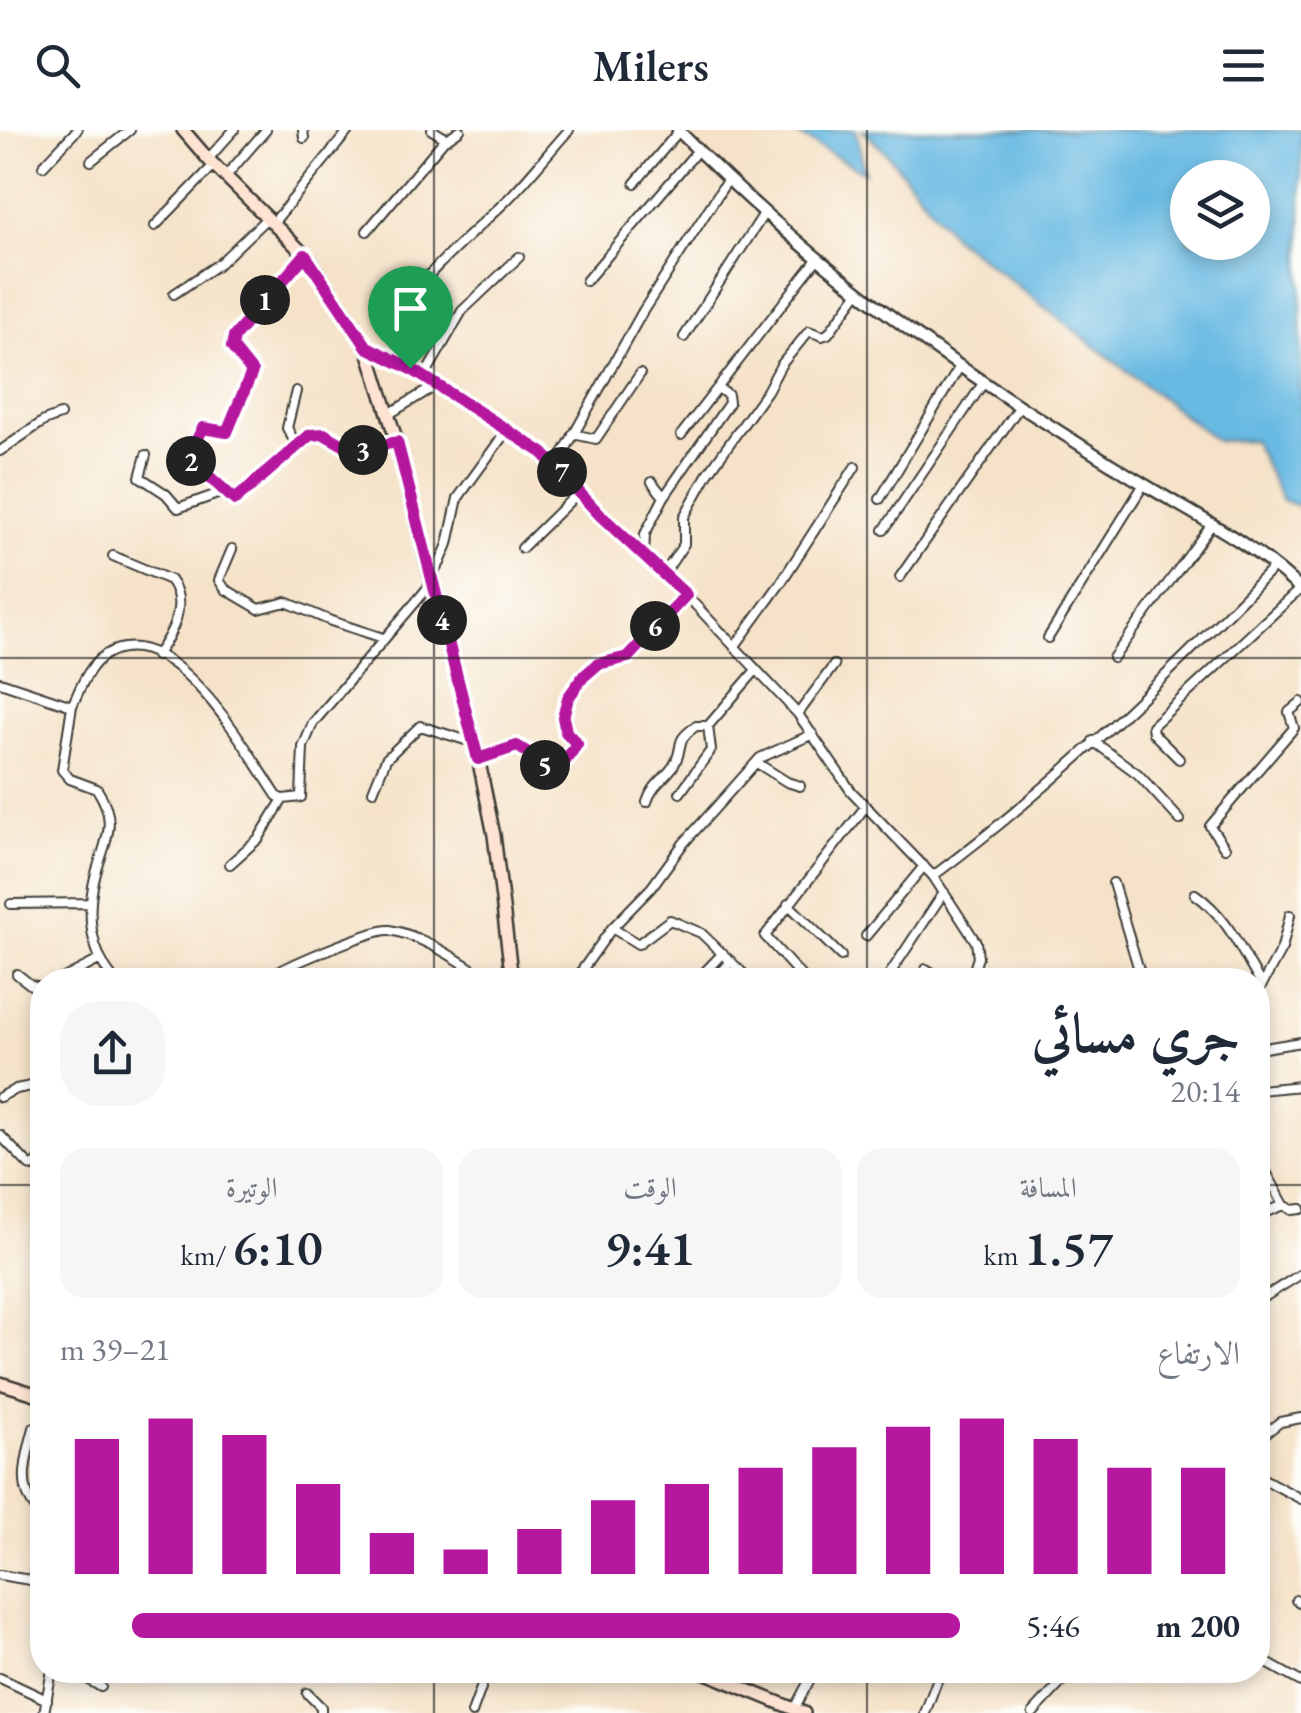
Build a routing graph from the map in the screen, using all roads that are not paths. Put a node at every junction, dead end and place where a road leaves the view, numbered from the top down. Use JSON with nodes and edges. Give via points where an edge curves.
{"nodes":[{"id":1,"x":77,"y":130,"type":"edge"},
{"id":2,"x":130,"y":130,"type":"edge"},
{"id":3,"x":234,"y":130,"type":"edge"},
{"id":4,"x":266,"y":130,"type":"edge"},
{"id":5,"x":349,"y":130,"type":"edge"},
{"id":6,"x":432,"y":130,"type":"edge"},
{"id":7,"x":460,"y":130,"type":"edge"},
{"id":8,"x":570,"y":130,"type":"edge"},
{"id":9,"x":679,"y":131,"type":"edge"},
{"id":10,"x":189,"y":132,"type":"edge"},
{"id":11,"x":445,"y":139,"type":"junction"},
{"id":12,"x":698,"y":150,"type":"junction"},
{"id":13,"x":91,"y":162,"type":"dead end"},
{"id":14,"x":211,"y":162,"type":"junction"},
{"id":15,"x":43,"y":166,"type":"dead end"},
{"id":16,"x":225,"y":177,"type":"junction"},
{"id":17,"x":728,"y":179,"type":"junction"},
{"id":18,"x":634,"y":184,"type":"dead end"},
{"id":19,"x":766,"y":212,"type":"junction"},
{"id":20,"x":271,"y":220,"type":"junction"},
{"id":21,"x":154,"y":226,"type":"dead end"},
{"id":22,"x":366,"y":231,"type":"dead end"},
{"id":23,"x":305,"y":255,"type":"junction"},
{"id":24,"x":519,"y":257,"type":"dead end"},
{"id":25,"x":818,"y":258,"type":"junction"},
{"id":26,"x":586,"y":281,"type":"dead end"},
{"id":27,"x":858,"y":293,"type":"junction"},
{"id":28,"x":174,"y":294,"type":"dead end"},
{"id":29,"x":684,"y":337,"type":"dead end"},
{"id":30,"x":367,"y":347,"type":"junction"},
{"id":31,"x":960,"y":366,"type":"junction"},
{"id":32,"x":410,"y":368,"type":"junction"},
{"id":33,"x":640,"y":374,"type":"dead end"},
{"id":34,"x":424,"y":377,"type":"junction"},
{"id":35,"x":984,"y":382,"type":"junction"},
{"id":36,"x":437,"y":385,"type":"junction"},
{"id":37,"x":718,"y":388,"type":"junction"},
{"id":38,"x":296,"y":392,"type":"dead end"},
{"id":39,"x":1020,"y":406,"type":"junction"},
{"id":40,"x":389,"y":414,"type":"junction"},
{"id":41,"x":60,"y":415,"type":"dead end"},
{"id":42,"x":508,"y":428,"type":"junction"},
{"id":43,"x":573,"y":434,"type":"junction"},
{"id":44,"x":681,"y":435,"type":"dead end"},
{"id":45,"x":397,"y":442,"type":"junction"},
{"id":46,"x":296,"y":444,"type":"junction"},
{"id":47,"x":0,"y":451,"type":"edge"},
{"id":48,"x":146,"y":456,"type":"dead end"},
{"id":49,"x":556,"y":466,"type":"junction"},
{"id":50,"x":855,"y":467,"type":"dead end"},
{"id":51,"x":652,"y":482,"type":"dead end"},
{"id":52,"x":1144,"y":484,"type":"junction"},
{"id":53,"x":223,"y":492,"type":"junction"},
{"id":54,"x":579,"y":492,"type":"junction"},
{"id":55,"x":664,"y":496,"type":"junction"},
{"id":56,"x":880,"y":499,"type":"dead end"},
{"id":57,"x":1212,"y":524,"type":"junction"},
{"id":58,"x":884,"y":530,"type":"dead end"},
{"id":59,"x":522,"y":548,"type":"dead end"},
{"id":60,"x":232,"y":549,"type":"dead end"},
{"id":61,"x":113,"y":556,"type":"dead end"},
{"id":62,"x":644,"y":556,"type":"junction"},
{"id":63,"x":1274,"y":567,"type":"junction"},
{"id":64,"x":664,"y":574,"type":"junction"},
{"id":65,"x":900,"y":577,"type":"dead end"},
{"id":66,"x":430,"y":580,"type":"junction"},
{"id":67,"x":1301,"y":590,"type":"edge"},
{"id":68,"x":686,"y":595,"type":"junction"},
{"id":69,"x":383,"y":638,"type":"junction"},
{"id":70,"x":1048,"y":638,"type":"dead end"},
{"id":71,"x":735,"y":646,"type":"junction"},
{"id":72,"x":156,"y":656,"type":"junction"},
{"id":73,"x":1112,"y":658,"type":"dead end"},
{"id":74,"x":834,"y":664,"type":"dead end"},
{"id":75,"x":756,"y":670,"type":"junction"},
{"id":76,"x":0,"y":682,"type":"edge"},
{"id":77,"x":1301,"y":702,"type":"edge"},
{"id":78,"x":72,"y":706,"type":"junction"},
{"id":79,"x":798,"y":714,"type":"junction"},
{"id":80,"x":708,"y":726,"type":"junction"},
{"id":81,"x":813,"y":734,"type":"junction"},
{"id":82,"x":1094,"y":741,"type":"junction"},
{"id":83,"x":475,"y":743,"type":"junction"},
{"id":84,"x":478,"y":759,"type":"junction"},
{"id":85,"x":1178,"y":759,"type":"dead end"},
{"id":86,"x":757,"y":762,"type":"junction"},
{"id":87,"x":800,"y":786,"type":"dead end"},
{"id":88,"x":373,"y":791,"type":"dead end"},
{"id":89,"x":680,"y":793,"type":"dead end"},
{"id":90,"x":283,"y":799,"type":"junction"},
{"id":91,"x":646,"y":802,"type":"dead end"},
{"id":92,"x":866,"y":806,"type":"junction"},
{"id":93,"x":1180,"y":820,"type":"dead end"},
{"id":94,"x":1225,"y":848,"type":"dead end"},
{"id":95,"x":230,"y":864,"type":"dead end"},
{"id":96,"x":924,"y":866,"type":"junction"},
{"id":97,"x":933,"y":876,"type":"junction"},
{"id":98,"x":1113,"y":883,"type":"dead end"},
{"id":99,"x":944,"y":892,"type":"junction"},
{"id":100,"x":1195,"y":894,"type":"dead end"},
{"id":101,"x":91,"y":903,"type":"junction"},
{"id":102,"x":11,"y":904,"type":"dead end"},
{"id":103,"x":788,"y":904,"type":"junction"},
{"id":104,"x":1290,"y":915,"type":"dead end"},
{"id":105,"x":612,"y":928,"type":"junction"},
{"id":106,"x":866,"y":936,"type":"dead end"},
{"id":107,"x":723,"y":953,"type":"junction"},
{"id":108,"x":841,"y":956,"type":"dead end"},
{"id":109,"x":98,"y":960,"type":"junction"},
{"id":110,"x":731,"y":961,"type":"junction"},
{"id":111,"x":83,"y":968,"type":"edge"},
{"id":112,"x":104,"y":968,"type":"edge"},
{"id":113,"x":294,"y":968,"type":"edge"},
{"id":114,"x":469,"y":968,"type":"edge"},
{"id":115,"x":511,"y":968,"type":"edge"},
{"id":116,"x":584,"y":968,"type":"edge"},
{"id":117,"x":708,"y":968,"type":"edge"},
{"id":118,"x":725,"y":968,"type":"edge"},
{"id":119,"x":736,"y":968,"type":"edge"},
{"id":120,"x":793,"y":968,"type":"edge"},
{"id":121,"x":895,"y":968,"type":"edge"},
{"id":122,"x":974,"y":968,"type":"edge"},
{"id":123,"x":1138,"y":968,"type":"edge"},
{"id":124,"x":1250,"y":968,"type":"edge"},
{"id":125,"x":1270,"y":970,"type":"edge"},
{"id":126,"x":17,"y":974,"type":"dead end"},
{"id":127,"x":30,"y":984,"type":"edge"},
{"id":128,"x":1301,"y":1042,"type":"edge"},
{"id":129,"x":1270,"y":1047,"type":"edge"},
{"id":130,"x":30,"y":1086,"type":"edge"},
{"id":131,"x":1301,"y":1086,"type":"edge"},
{"id":132,"x":1270,"y":1089,"type":"edge"},
{"id":133,"x":0,"y":1098,"type":"edge"},
{"id":134,"x":0,"y":1135,"type":"edge"},
{"id":135,"x":30,"y":1165,"type":"edge"},
{"id":136,"x":1270,"y":1180,"type":"edge"},
{"id":137,"x":1284,"y":1206,"type":"junction"},
{"id":138,"x":1301,"y":1208,"type":"edge"},
{"id":139,"x":1270,"y":1211,"type":"edge"},
{"id":140,"x":1301,"y":1274,"type":"edge"},
{"id":141,"x":1270,"y":1293,"type":"edge"},
{"id":142,"x":0,"y":1383,"type":"edge"},
{"id":143,"x":30,"y":1392,"type":"edge"},
{"id":144,"x":1301,"y":1418,"type":"edge"},
{"id":145,"x":1270,"y":1430,"type":"edge"},
{"id":146,"x":30,"y":1449,"type":"edge"},
{"id":147,"x":1270,"y":1482,"type":"edge"},
{"id":148,"x":1301,"y":1498,"type":"edge"},
{"id":149,"x":30,"y":1501,"type":"edge"},
{"id":150,"x":0,"y":1575,"type":"edge"},
{"id":151,"x":30,"y":1580,"type":"edge"},
{"id":152,"x":1270,"y":1665,"type":"edge"},
{"id":153,"x":0,"y":1678,"type":"edge"},
{"id":154,"x":1301,"y":1682,"type":"edge"},
{"id":155,"x":50,"y":1683,"type":"edge"},
{"id":156,"x":96,"y":1683,"type":"edge"},
{"id":157,"x":731,"y":1683,"type":"edge"},
{"id":158,"x":810,"y":1683,"type":"edge"},
{"id":159,"x":936,"y":1683,"type":"edge"},
{"id":160,"x":1061,"y":1683,"type":"edge"},
{"id":161,"x":101,"y":1686,"type":"dead end"},
{"id":162,"x":481,"y":1688,"type":"dead end"},
{"id":163,"x":307,"y":1693,"type":"dead end"},
{"id":164,"x":47,"y":1700,"type":"junction"},
{"id":165,"x":799,"y":1711,"type":"edge"},
{"id":166,"x":44,"y":1713,"type":"edge"},
{"id":167,"x":322,"y":1713,"type":"edge"},
{"id":168,"x":472,"y":1713,"type":"edge"},
{"id":169,"x":925,"y":1713,"type":"edge"},
{"id":170,"x":1033,"y":1713,"type":"edge"}],
"edges":[{"from":1,"to":15,"type":"street"},
{"from":2,"to":13,"type":"street"},
{"from":3,"to":14,"type":"street"},
{"from":4,"to":16,"type":"street"},
{"from":5,"to":20,"type":"street"},
{"from":6,"to":11,"type":"street"},
{"from":7,"to":11,"type":"street"},
{"from":8,"to":32,"type":"street","via":[[407,306]]},
{"from":9,"to":12,"type":"street"},
{"from":9,"to":18,"type":"street"},
{"from":10,"to":14,"type":"main road"},
{"from":11,"to":22,"type":"street"},
{"from":12,"to":17,"type":"street"},
{"from":12,"to":26,"type":"street"},
{"from":14,"to":16,"type":"main road"},
{"from":14,"to":21,"type":"street"},
{"from":16,"to":20,"type":"main road"},
{"from":17,"to":19,"type":"street"},
{"from":17,"to":43,"type":"street"},
{"from":19,"to":25,"type":"street"},
{"from":19,"to":29,"type":"street"},
{"from":20,"to":23,"type":"main road"},
{"from":20,"to":28,"type":"street"},
{"from":23,"to":30,"type":"main road"},
{"from":23,"to":53,"type":"street","via":[[232,340],[252,375],[227,432],[205,427],[192,449],[192,462]]},
{"from":24,"to":34,"type":"street","via":[[462,311]]},
{"from":25,"to":27,"type":"street"},
{"from":25,"to":37,"type":"street"},
{"from":27,"to":31,"type":"street"},
{"from":27,"to":64,"type":"street","via":[[828,334],[809,331],[781,365],[707,475],[684,517],[684,544]]},
{"from":30,"to":32,"type":"street"},
{"from":30,"to":40,"type":"main road"},
{"from":31,"to":35,"type":"street"},
{"from":31,"to":56,"type":"street"},
{"from":32,"to":34,"type":"street"},
{"from":33,"to":43,"type":"street","via":[[596,439]]},
{"from":34,"to":36,"type":"street"},
{"from":35,"to":39,"type":"street"},
{"from":35,"to":58,"type":"street"},
{"from":36,"to":40,"type":"street"},
{"from":36,"to":42,"type":"street"},
{"from":37,"to":44,"type":"street"},
{"from":37,"to":55,"type":"street","via":[[728,404]]},
{"from":38,"to":46,"type":"street","via":[[288,428]]},
{"from":39,"to":52,"type":"street"},
{"from":39,"to":65,"type":"street"},
{"from":40,"to":45,"type":"main road"},
{"from":41,"to":47,"type":"street"},
{"from":42,"to":49,"type":"street"},
{"from":42,"to":66,"type":"street","via":[[458,498],[448,544]]},
{"from":43,"to":49,"type":"street"},
{"from":45,"to":46,"type":"street","via":[[354,451],[320,433]]},
{"from":45,"to":66,"type":"main road"},
{"from":46,"to":53,"type":"street","via":[[237,500]]},
{"from":48,"to":53,"type":"street","via":[[140,477],[178,508]]},
{"from":49,"to":54,"type":"street"},
{"from":50,"to":71,"type":"street"},
{"from":51,"to":55,"type":"street"},
{"from":52,"to":57,"type":"street"},
{"from":52,"to":70,"type":"street"},
{"from":54,"to":59,"type":"street"},
{"from":54,"to":62,"type":"street"},
{"from":55,"to":62,"type":"street","via":[[645,534]]},
{"from":57,"to":63,"type":"street"},
{"from":57,"to":73,"type":"street"},
{"from":60,"to":69,"type":"street","via":[[219,580],[224,589],[259,609],[286,602]]},
{"from":61,"to":72,"type":"street","via":[[175,586],[176,622]]},
{"from":62,"to":64,"type":"street"},
{"from":63,"to":67,"type":"street"},
{"from":63,"to":82,"type":"street"},
{"from":64,"to":68,"type":"street"},
{"from":66,"to":69,"type":"street"},
{"from":66,"to":83,"type":"main road"},
{"from":67,"to":85,"type":"street","via":[[1154,724],[1153,733]]},
{"from":68,"to":71,"type":"street"},
{"from":68,"to":84,"type":"street","via":[[628,657],[598,664],[583,677],[563,717],[577,744],[558,771],[517,746]]},
{"from":69,"to":90,"type":"street","via":[[306,734],[301,798]]},
{"from":71,"to":75,"type":"street"},
{"from":72,"to":78,"type":"street","via":[[131,646],[105,655]]},
{"from":72,"to":90,"type":"street","via":[[203,689]]},
{"from":74,"to":79,"type":"street"},
{"from":75,"to":79,"type":"street"},
{"from":75,"to":80,"type":"street"},
{"from":76,"to":78,"type":"street"},
{"from":77,"to":94,"type":"street","via":[[1290,712],[1294,728],[1210,826]]},
{"from":78,"to":101,"type":"street","via":[[62,770],[97,789],[110,816]]},
{"from":79,"to":81,"type":"street"},
{"from":80,"to":89,"type":"street","via":[[710,750]]},
{"from":80,"to":91,"type":"street","via":[[696,726],[682,738],[676,762]]},
{"from":81,"to":86,"type":"street"},
{"from":81,"to":92,"type":"street"},
{"from":82,"to":93,"type":"street","via":[[1138,774]]},
{"from":82,"to":97,"type":"street"},
{"from":83,"to":84,"type":"main road"},
{"from":83,"to":88,"type":"street","via":[[420,726],[386,759]]},
{"from":84,"to":115,"type":"main road"},
{"from":86,"to":87,"type":"street"},
{"from":86,"to":105,"type":"street"},
{"from":90,"to":95,"type":"street","via":[[259,838]]},
{"from":92,"to":96,"type":"street"},
{"from":92,"to":103,"type":"street"},
{"from":96,"to":97,"type":"street"},
{"from":96,"to":106,"type":"street"},
{"from":97,"to":99,"type":"street"},
{"from":98,"to":123,"type":"street"},
{"from":99,"to":121,"type":"street"},
{"from":99,"to":122,"type":"street","via":[[978,948]]},
{"from":100,"to":124,"type":"street","via":[[1216,908]]},
{"from":101,"to":102,"type":"street"},
{"from":101,"to":109,"type":"street"},
{"from":103,"to":108,"type":"street"},
{"from":103,"to":120,"type":"street","via":[[764,938]]},
{"from":104,"to":125,"type":"street"},
{"from":105,"to":107,"type":"street","via":[[638,944],[674,920],[695,928]]},
{"from":105,"to":116,"type":"street"},
{"from":107,"to":110,"type":"street"},
{"from":107,"to":117,"type":"street"},
{"from":109,"to":111,"type":"street"},
{"from":109,"to":112,"type":"street"},
{"from":110,"to":118,"type":"street"},
{"from":110,"to":119,"type":"street"},
{"from":113,"to":114,"type":"street","via":[[384,929]]},
{"from":126,"to":127,"type":"street"},
{"from":128,"to":129,"type":"street"},
{"from":130,"to":133,"type":"street"},
{"from":131,"to":132,"type":"street"},
{"from":134,"to":135,"type":"street"},
{"from":136,"to":137,"type":"street"},
{"from":137,"to":138,"type":"street"},
{"from":137,"to":139,"type":"street"},
{"from":140,"to":141,"type":"street"},
{"from":142,"to":143,"type":"main road"},
{"from":144,"to":145,"type":"street"},
{"from":146,"to":149,"type":"street","via":[[24,1480]]},
{"from":147,"to":148,"type":"street"},
{"from":150,"to":151,"type":"street"},
{"from":152,"to":154,"type":"street"},
{"from":153,"to":164,"type":"street"},
{"from":155,"to":164,"type":"street"},
{"from":156,"to":161,"type":"street"},
{"from":157,"to":165,"type":"main road"},
{"from":158,"to":165,"type":"street"},
{"from":159,"to":169,"type":"street"},
{"from":160,"to":170,"type":"street"},
{"from":162,"to":168,"type":"street"},
{"from":163,"to":167,"type":"street"},
{"from":164,"to":166,"type":"street"}]}
